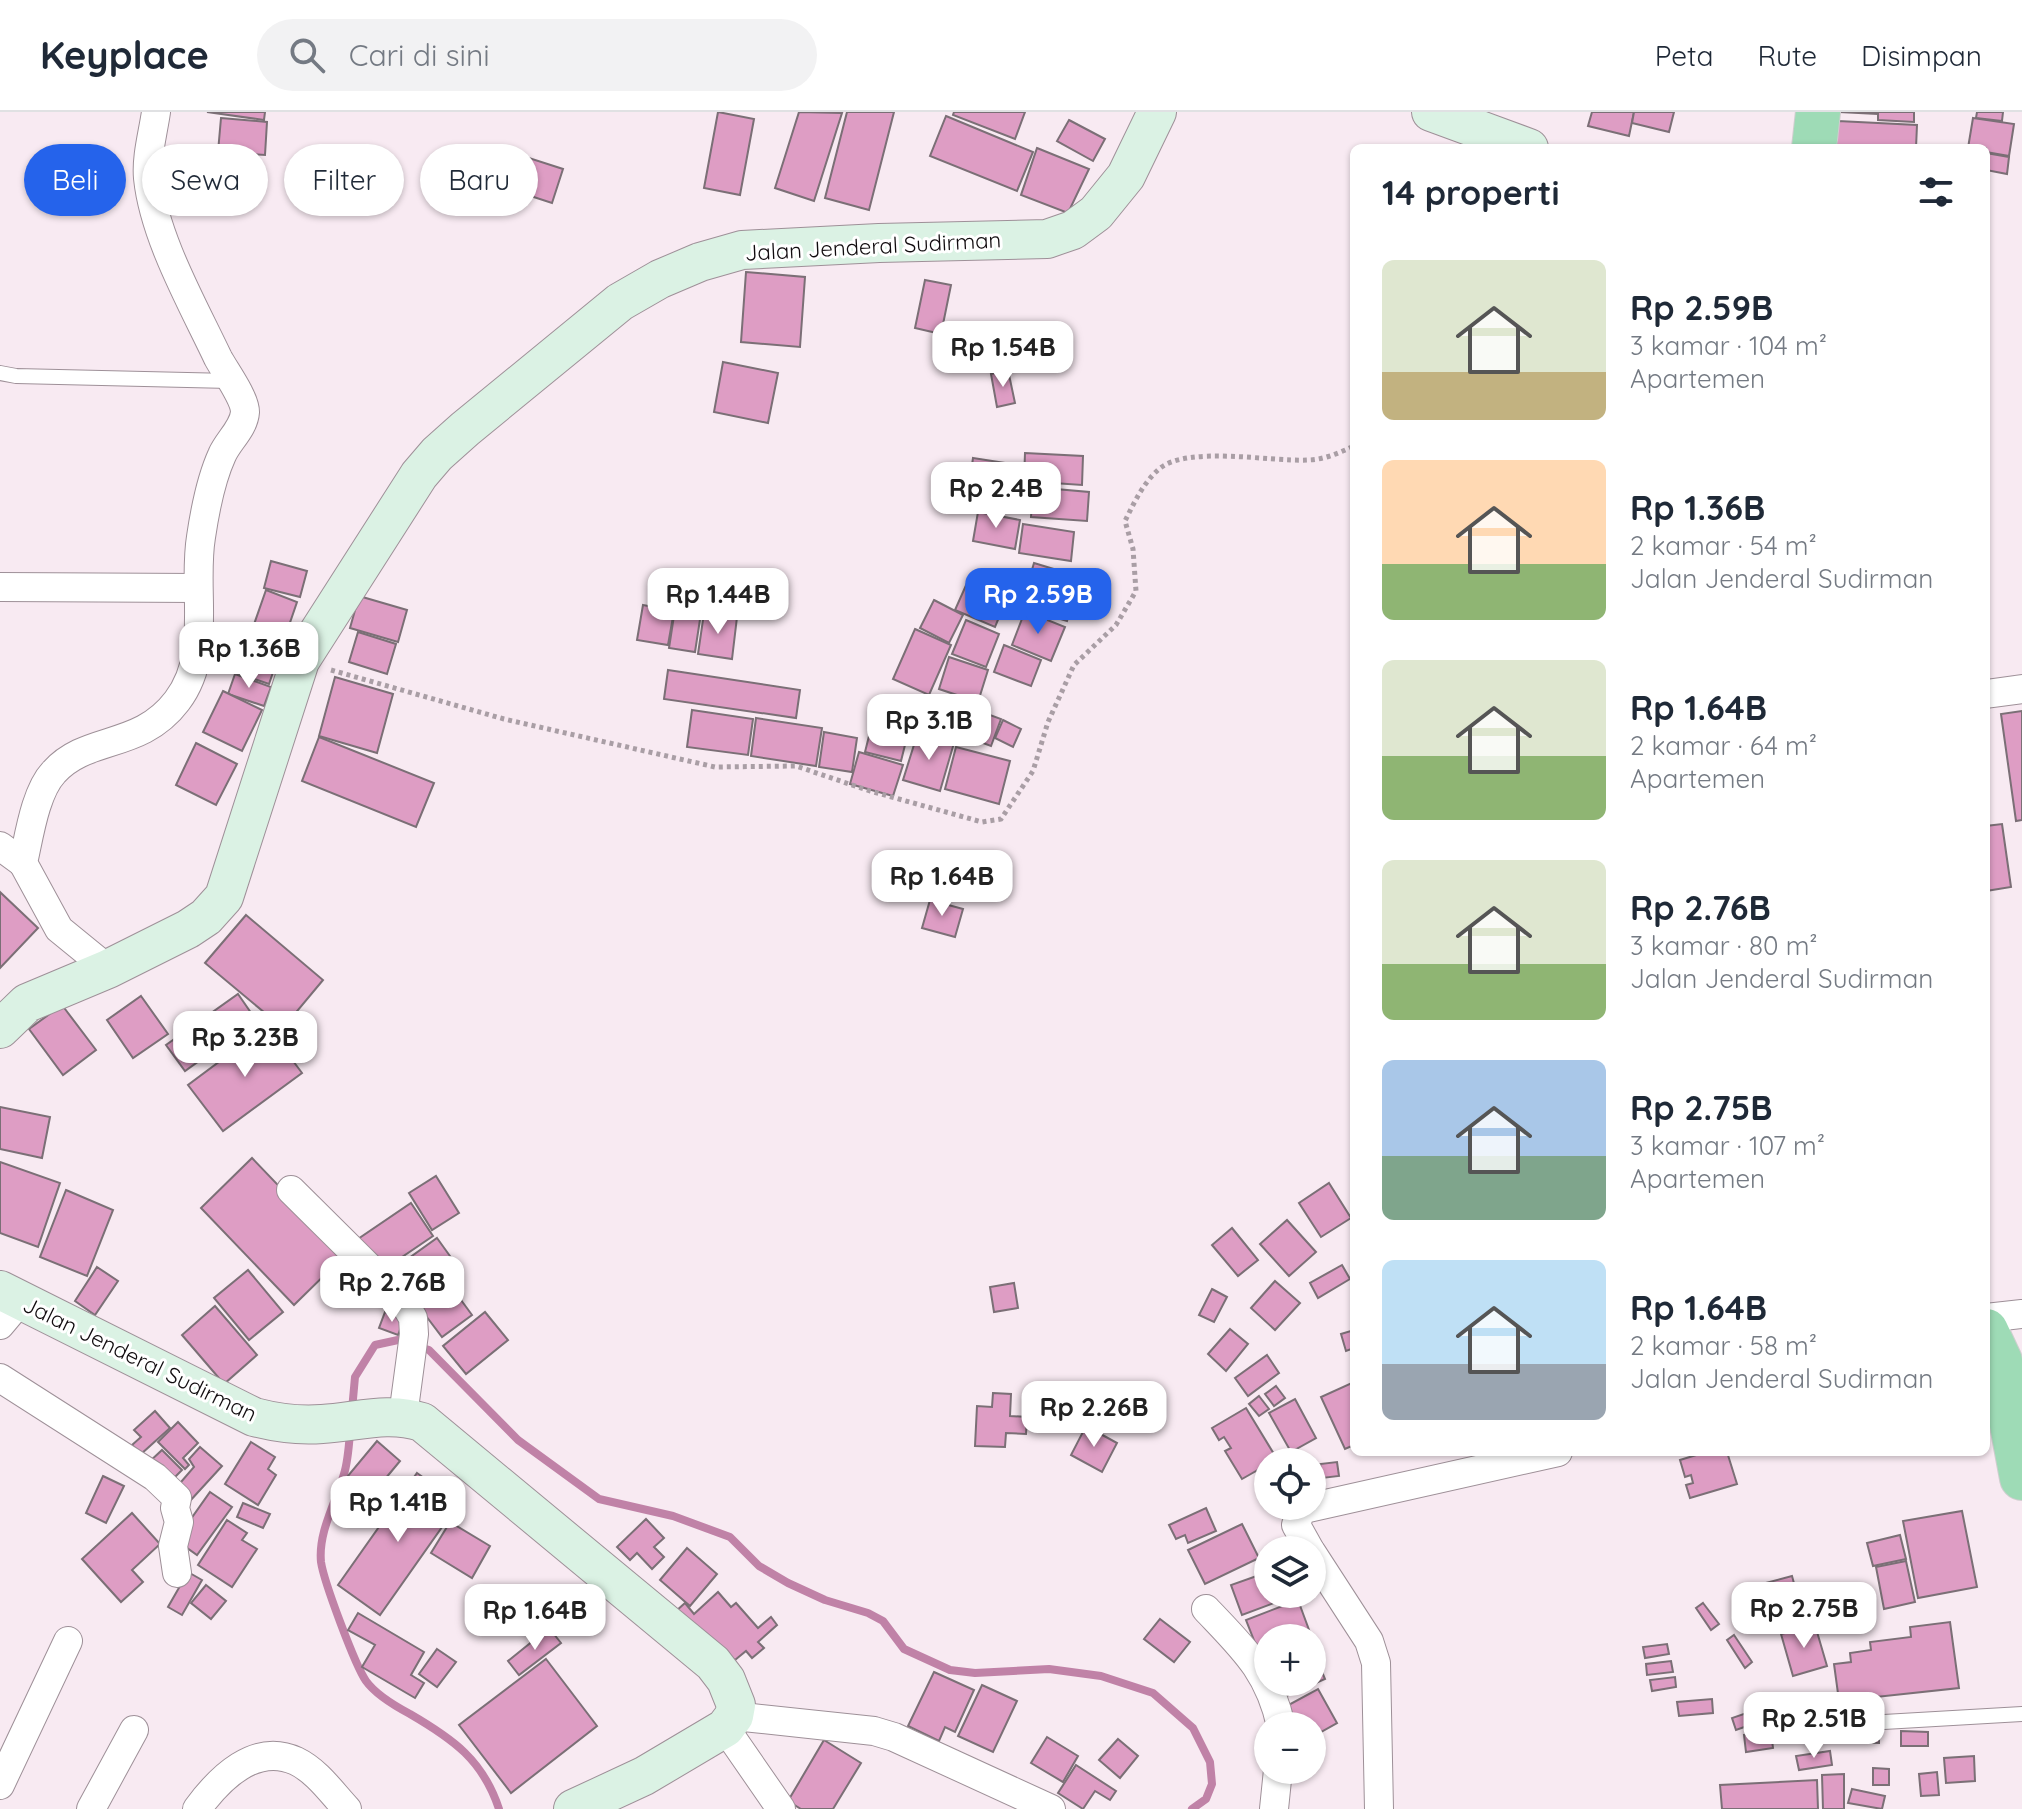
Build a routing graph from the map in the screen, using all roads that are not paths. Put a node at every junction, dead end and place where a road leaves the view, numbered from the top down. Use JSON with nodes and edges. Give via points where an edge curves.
{"nodes":[{"id":1,"x":156,"y":112,"type":"edge"},
{"id":2,"x":1157,"y":112,"type":"edge"},
{"id":3,"x":1431,"y":112,"type":"edge"},
{"id":4,"x":1818,"y":112,"type":"edge"},
{"id":5,"x":1518,"y":144,"type":"edge"},
{"id":6,"x":1814,"y":144,"type":"edge"},
{"id":7,"x":0,"y":373,"type":"edge"},
{"id":8,"x":230,"y":381,"type":"junction"},
{"id":9,"x":0,"y":587,"type":"edge"},
{"id":10,"x":198,"y":588,"type":"junction"},
{"id":11,"x":2022,"y":689,"type":"edge"},
{"id":12,"x":1990,"y":693,"type":"edge"},
{"id":13,"x":0,"y":846,"type":"edge"},
{"id":14,"x":23,"y":863,"type":"junction"},
{"id":15,"x":108,"y":969,"type":"junction"},
{"id":16,"x":0,"y":1029,"type":"edge"},
{"id":17,"x":291,"y":1190,"type":"dead end"},
{"id":18,"x":7,"y":1305,"type":"edge"},
{"id":19,"x":2022,"y":1314,"type":"edge"},
{"id":20,"x":1990,"y":1318,"type":"edge"},
{"id":21,"x":1991,"y":1351,"type":"edge"},
{"id":22,"x":0,"y":1378,"type":"edge"},
{"id":23,"x":392,"y":1416,"type":"junction"},
{"id":24,"x":1540,"y":1456,"type":"edge"},
{"id":25,"x":2022,"y":1478,"type":"edge"},
{"id":26,"x":1302,"y":1536,"type":"edge"},
{"id":27,"x":177,"y":1573,"type":"dead end"},
{"id":28,"x":1326,"y":1575,"type":"edge"},
{"id":29,"x":1206,"y":1609,"type":"dead end"},
{"id":30,"x":68,"y":1641,"type":"dead end"},
{"id":31,"x":1777,"y":1711,"type":"dead end"},
{"id":32,"x":1278,"y":1712,"type":"edge"},
{"id":33,"x":2022,"y":1714,"type":"edge"},
{"id":34,"x":730,"y":1722,"type":"junction"},
{"id":35,"x":134,"y":1730,"type":"dead end"},
{"id":36,"x":1277,"y":1784,"type":"edge"},
{"id":37,"x":0,"y":1785,"type":"edge"},
{"id":38,"x":91,"y":1809,"type":"edge"},
{"id":39,"x":197,"y":1809,"type":"edge"},
{"id":40,"x":347,"y":1809,"type":"edge"},
{"id":41,"x":573,"y":1809,"type":"edge"},
{"id":42,"x":781,"y":1809,"type":"edge"},
{"id":43,"x":1051,"y":1809,"type":"edge"},
{"id":44,"x":1274,"y":1809,"type":"edge"},
{"id":45,"x":1379,"y":1809,"type":"edge"}],
"edges":[{"from":1,"to":8,"type":"street","via":[[148,175],[153,205],[178,275]]},
{"from":2,"to":15,"type":"main road","name":"Jalan Jenderal Sudirman","via":[[1126,176],[1096,213],[1073,230],[1047,239],[742,250],[660,279],[620,302],[437,454],[300,661],[224,897],[188,929]]},
{"from":3,"to":5,"type":"main road"},
{"from":4,"to":6,"type":"highway"},
{"from":7,"to":8,"type":"lane"},
{"from":8,"to":10,"type":"street","via":[[245,412],[222,455],[209,497]]},
{"from":9,"to":10,"type":"street"},
{"from":10,"to":14,"type":"street","via":[[195,667],[178,700],[156,725],[74,755],[52,773],[37,805]]},
{"from":11,"to":12,"type":"street"},
{"from":13,"to":14,"type":"street"},
{"from":14,"to":15,"type":"street","via":[[59,929]]},
{"from":15,"to":16,"type":"main road","name":"Jalan Jenderal Sudirman","via":[[27,1003]]},
{"from":17,"to":23,"type":"street","via":[[403,1301],[413,1318],[410,1370]]},
{"from":18,"to":23,"type":"main road","name":"Jalan Jenderal Sudirman","via":[[254,1417],[279,1424],[326,1424]]},
{"from":19,"to":20,"type":"street"},
{"from":21,"to":25,"type":"highway"},
{"from":22,"to":27,"type":"street","via":[[155,1477],[177,1498]]},
{"from":23,"to":34,"type":"main road","via":[[422,1422],[439,1433],[713,1663],[733,1691],[736,1705]]},
{"from":24,"to":26,"type":"street","via":[[1308,1508],[1300,1512],[1296,1525]]},
{"from":28,"to":45,"type":"street","via":[[1369,1641],[1376,1663]]},
{"from":29,"to":32,"type":"street","via":[[1264,1673]]},
{"from":30,"to":37,"type":"street"},
{"from":31,"to":33,"type":"lane","via":[[1832,1725]]},
{"from":34,"to":41,"type":"main road","via":[[644,1776]]},
{"from":34,"to":42,"type":"street"},
{"from":34,"to":43,"type":"street","via":[[884,1734]]},
{"from":35,"to":38,"type":"street"},
{"from":36,"to":44,"type":"street"},
{"from":39,"to":40,"type":"street","via":[[214,1786],[241,1765],[269,1755],[296,1761]]}]}
